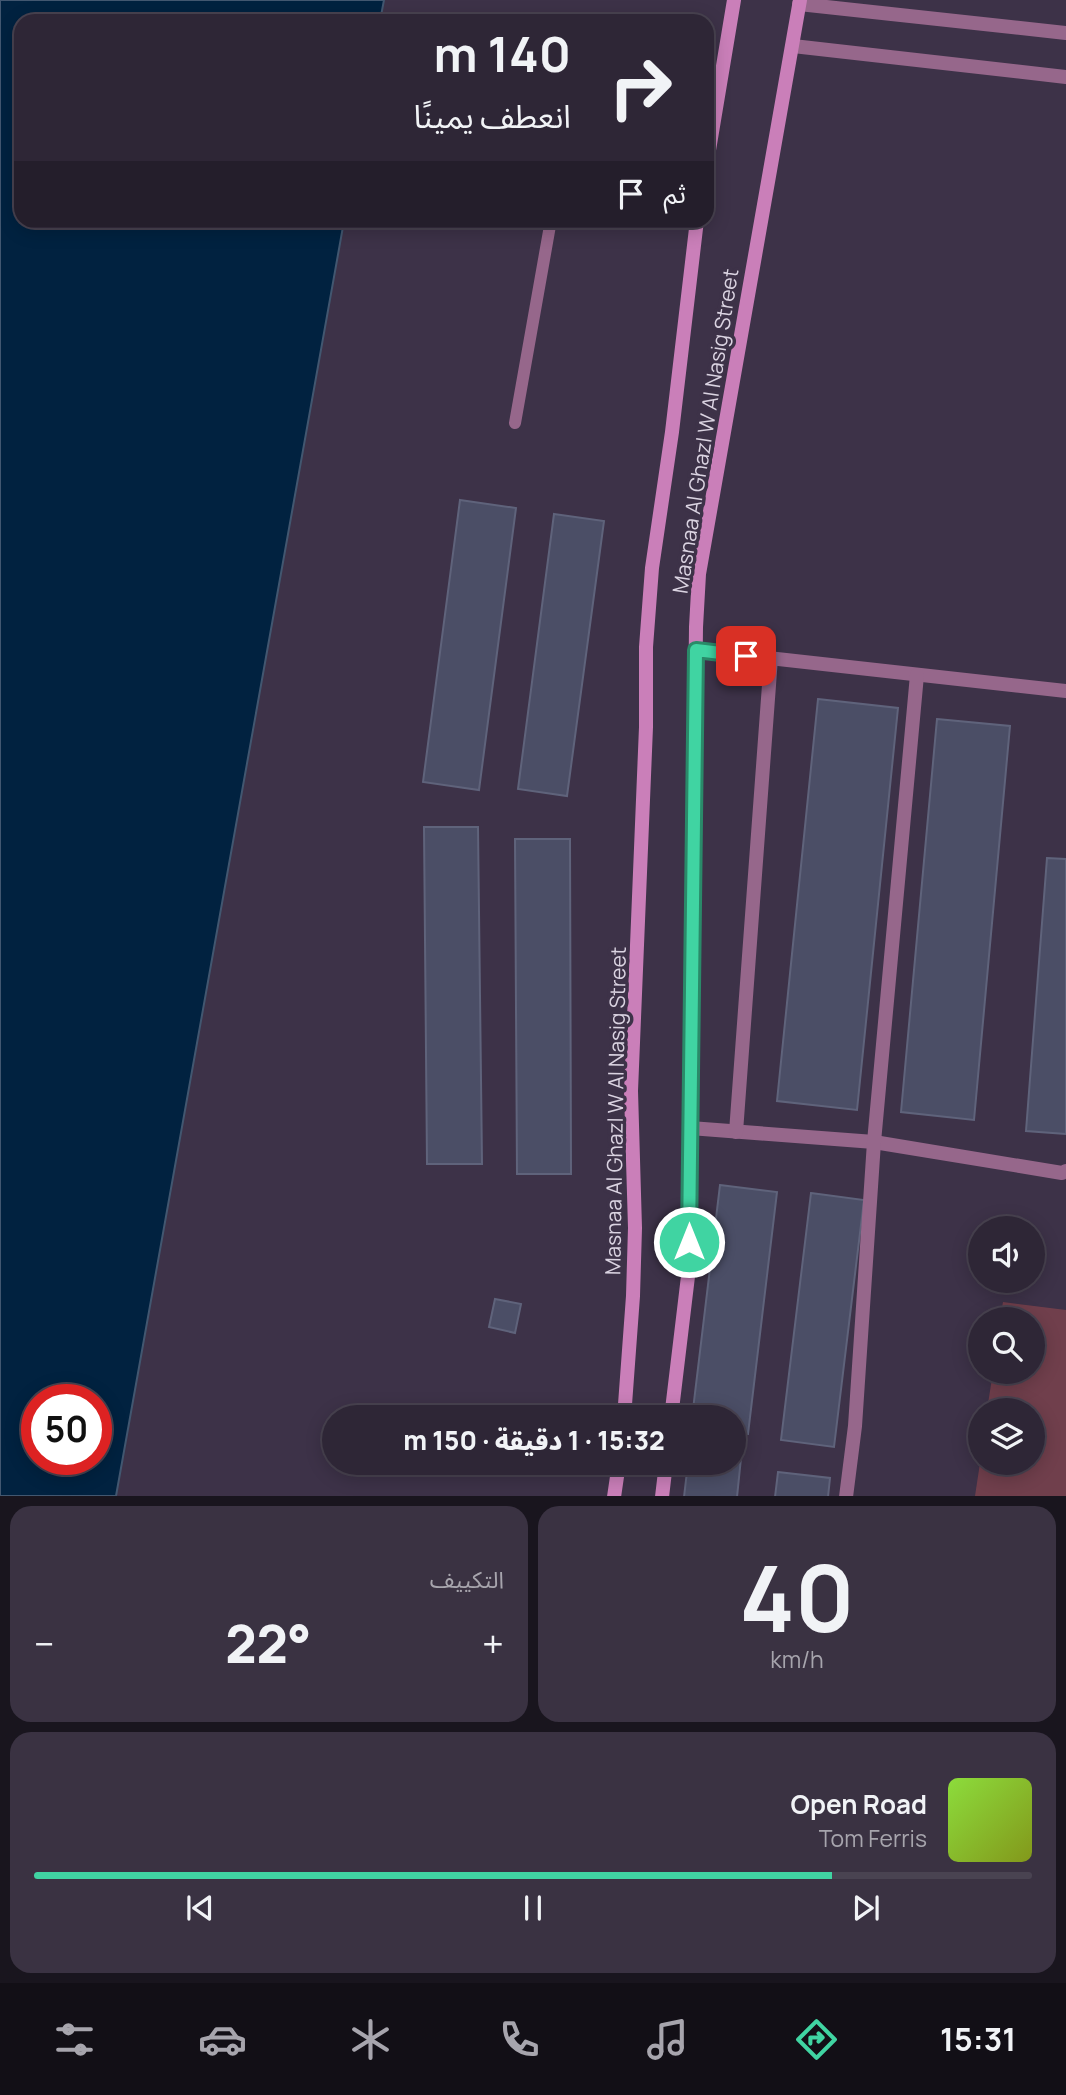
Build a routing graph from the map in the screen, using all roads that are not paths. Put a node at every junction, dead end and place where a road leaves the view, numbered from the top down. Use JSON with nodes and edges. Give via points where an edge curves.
{"nodes":[{"id":1,"x":734,"y":0,"type":"edge"},
{"id":2,"x":799,"y":2,"type":"edge"},
{"id":3,"x":1066,"y":33,"type":"edge"},
{"id":4,"x":793,"y":46,"type":"junction"},
{"id":5,"x":1066,"y":77,"type":"edge"},
{"id":6,"x":714,"y":113,"type":"edge"},
{"id":7,"x":550,"y":228,"type":"edge"},
{"id":8,"x":696,"y":228,"type":"edge"},
{"id":9,"x":515,"y":422,"type":"dead end"},
{"id":10,"x":696,"y":650,"type":"junction"},
{"id":11,"x":771,"y":658,"type":"junction"},
{"id":12,"x":917,"y":675,"type":"junction"},
{"id":13,"x":1066,"y":691,"type":"edge"},
{"id":14,"x":690,"y":1128,"type":"junction"},
{"id":15,"x":736,"y":1132,"type":"junction"},
{"id":16,"x":874,"y":1142,"type":"junction"},
{"id":17,"x":1066,"y":1171,"type":"edge"},
{"id":18,"x":625,"y":1405,"type":"edge"},
{"id":19,"x":673,"y":1405,"type":"edge"},
{"id":20,"x":617,"y":1475,"type":"edge"},
{"id":21,"x":665,"y":1475,"type":"edge"},
{"id":22,"x":614,"y":1496,"type":"edge"},
{"id":23,"x":662,"y":1496,"type":"edge"},
{"id":24,"x":846,"y":1496,"type":"edge"}],
"edges":[{"from":1,"to":6,"type":"main road"},
{"from":2,"to":3,"type":"street"},
{"from":2,"to":4,"type":"main road","name":"Masnaa Al Ghazl W Al Nasig Street"},
{"from":4,"to":5,"type":"street"},
{"from":4,"to":10,"type":"main road","name":"Masnaa Al Ghazl W Al Nasig Street","via":[[704,536]]},
{"from":7,"to":9,"type":"lane"},
{"from":8,"to":18,"type":"main road","name":"Masnaa Al Ghazl W Al Nasig Street","via":[[646,647],[631,1091],[635,1228]]},
{"from":10,"to":11,"type":"street"},
{"from":10,"to":14,"type":"main road","name":"Masnaa Al Ghazl W Al Nasig Street"},
{"from":11,"to":12,"type":"street"},
{"from":11,"to":15,"type":"street"},
{"from":12,"to":13,"type":"street"},
{"from":12,"to":16,"type":"street"},
{"from":14,"to":15,"type":"street"},
{"from":14,"to":19,"type":"main road","name":"Masnaa Al Ghazl W Al Nasig Street","via":[[689,1268]]},
{"from":15,"to":16,"type":"street"},
{"from":16,"to":17,"type":"street"},
{"from":16,"to":24,"type":"street"},
{"from":20,"to":22,"type":"main road"},
{"from":21,"to":23,"type":"main road"}]}
